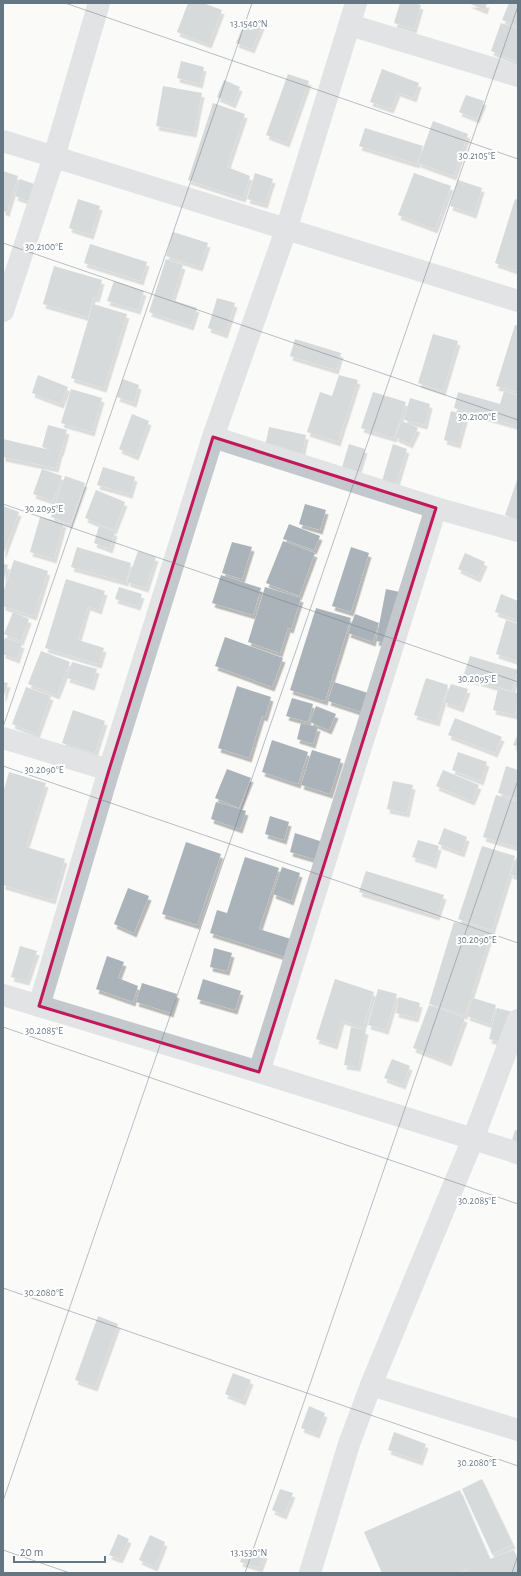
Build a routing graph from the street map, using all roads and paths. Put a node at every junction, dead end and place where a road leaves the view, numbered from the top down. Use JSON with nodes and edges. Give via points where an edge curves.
{"nodes":[{"id":1,"x":99,"y":3,"type":"edge"},
{"id":2,"x":356,"y":3,"type":"edge"},
{"id":3,"x":350,"y":25,"type":"junction"},
{"id":4,"x":518,"y":76,"type":"edge"},
{"id":5,"x":3,"y":142,"type":"edge"},
{"id":6,"x":54,"y":157,"type":"junction"},
{"id":7,"x":286,"y":230,"type":"junction"},
{"id":8,"x":518,"y":301,"type":"edge"},
{"id":9,"x":3,"y":311,"type":"edge"},
{"id":10,"x":213,"y":437,"type":"junction"},
{"id":11,"x":436,"y":508,"type":"junction"},
{"id":12,"x":518,"y":531,"type":"edge"},
{"id":13,"x":3,"y":738,"type":"edge"},
{"id":14,"x":109,"y":770,"type":"junction"},
{"id":15,"x":3,"y":995,"type":"edge"},
{"id":16,"x":39,"y":1006,"type":"junction"},
{"id":17,"x":518,"y":1020,"type":"edge"},
{"id":18,"x":259,"y":1072,"type":"junction"},
{"id":19,"x":473,"y":1139,"type":"junction"},
{"id":20,"x":518,"y":1153,"type":"edge"},
{"id":21,"x":371,"y":1385,"type":"junction"},
{"id":22,"x":518,"y":1430,"type":"edge"},
{"id":23,"x":310,"y":1573,"type":"edge"}],
"edges":[{"from":1,"to":6,"type":"street"},
{"from":2,"to":3,"type":"street"},
{"from":3,"to":4,"type":"street"},
{"from":3,"to":7,"type":"street"},
{"from":5,"to":6,"type":"street"},
{"from":6,"to":7,"type":"street"},
{"from":6,"to":9,"type":"street"},
{"from":7,"to":8,"type":"street"},
{"from":7,"to":10,"type":"street"},
{"from":10,"to":11,"type":"street"},
{"from":10,"to":14,"type":"street"},
{"from":11,"to":12,"type":"street"},
{"from":11,"to":18,"type":"street"},
{"from":13,"to":14,"type":"street"},
{"from":14,"to":16,"type":"street"},
{"from":15,"to":16,"type":"street"},
{"from":16,"to":18,"type":"street"},
{"from":17,"to":19,"type":"street"},
{"from":18,"to":19,"type":"street"},
{"from":19,"to":20,"type":"street"},
{"from":19,"to":21,"type":"street"},
{"from":21,"to":22,"type":"street"},
{"from":21,"to":23,"type":"street","via":[[349,1444]]}]}
